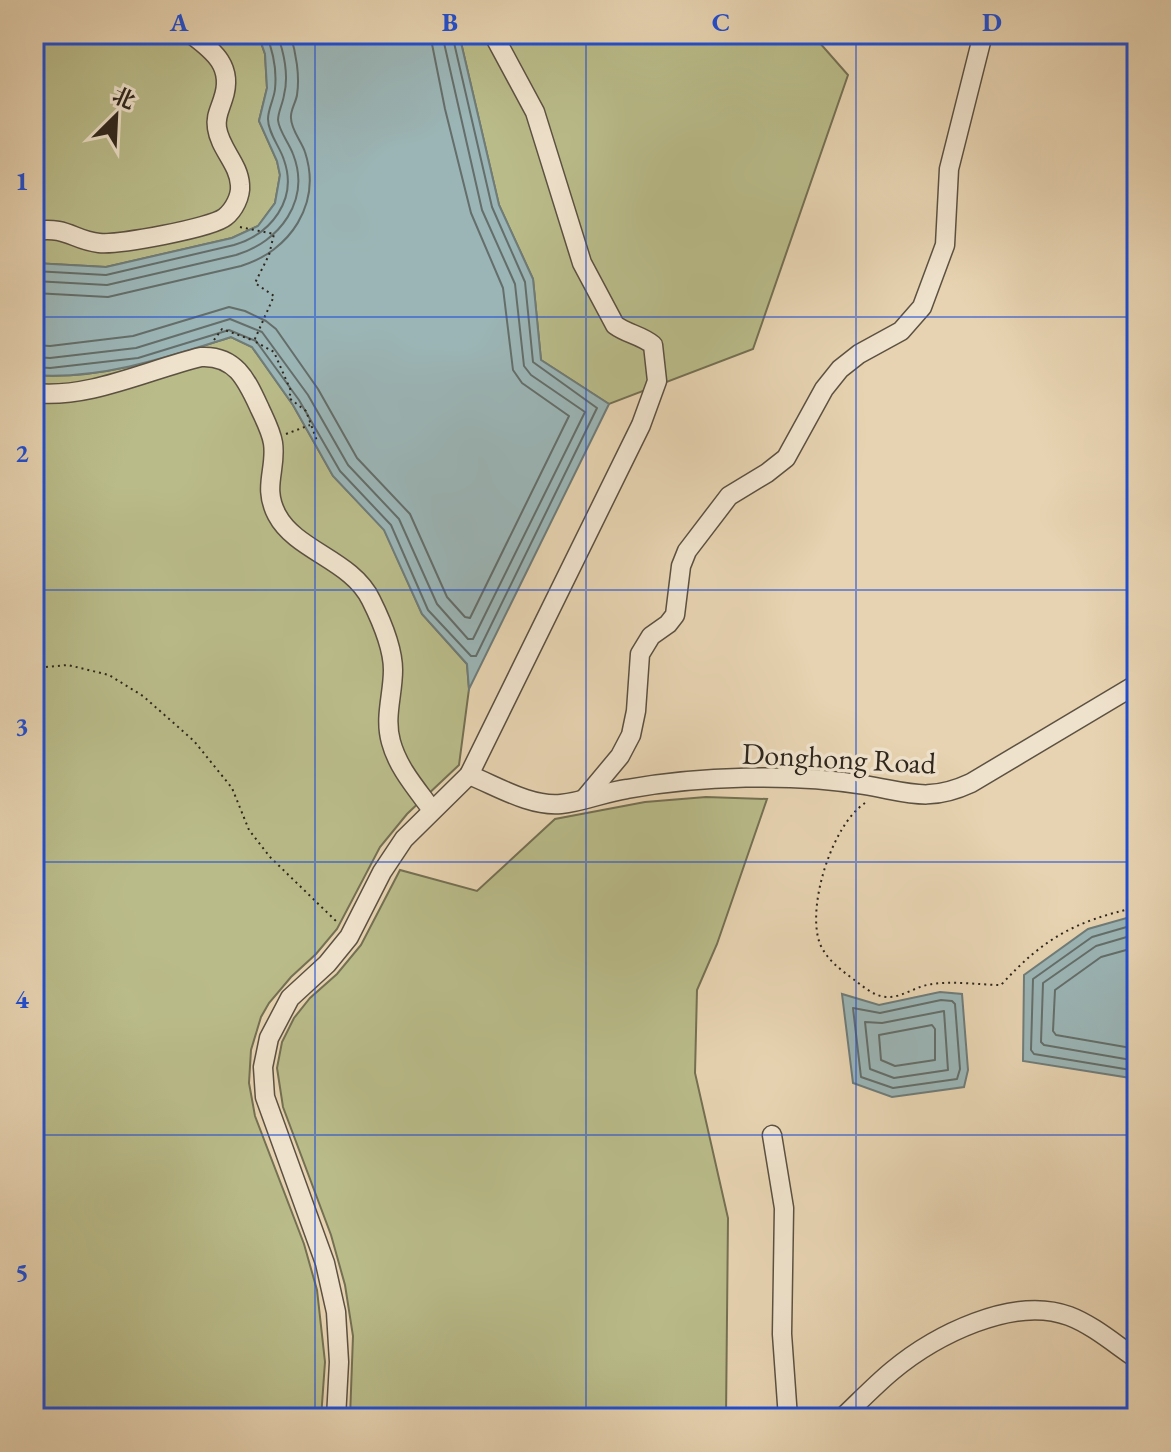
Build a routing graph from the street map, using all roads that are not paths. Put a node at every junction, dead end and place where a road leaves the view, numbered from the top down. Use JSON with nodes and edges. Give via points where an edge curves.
{"nodes":[{"id":1,"x":191,"y":34,"type":"edge"},
{"id":2,"x":493,"y":34,"type":"edge"},
{"id":3,"x":983,"y":34,"type":"edge"},
{"id":4,"x":34,"y":231,"type":"edge"},
{"id":5,"x":34,"y":393,"type":"edge"},
{"id":6,"x":1137,"y":684,"type":"edge"},
{"id":7,"x":469,"y":775,"type":"junction"},
{"id":8,"x":585,"y":798,"type":"junction"},
{"id":9,"x":432,"y":810,"type":"junction"},
{"id":10,"x":772,"y":1135,"type":"dead end"},
{"id":11,"x":1137,"y":1359,"type":"edge"},
{"id":12,"x":336,"y":1418,"type":"edge"},
{"id":13,"x":788,"y":1418,"type":"edge"},
{"id":14,"x":842,"y":1418,"type":"edge"}],
"edges":[{"from":1,"to":4,"type":"street","via":[[215,51],[226,75],[217,129],[237,170],[241,187],[236,205],[225,218],[208,225],[113,243],[59,230]]},
{"from":2,"to":7,"type":"street","via":[[535,112],[582,263],[615,325],[653,345],[657,381],[641,425]]},
{"from":3,"to":8,"type":"street","via":[[949,169],[945,245],[922,307],[901,331],[840,369],[786,458],[729,496],[687,551],[675,615],[640,654],[631,735]]},
{"from":5,"to":9,"type":"street","via":[[92,389],[201,357],[218,358],[240,371],[272,439],[269,484],[277,517],[357,580],[370,598],[391,652],[390,740],[405,775]]},
{"from":6,"to":8,"type":"street","name":"Donghong Road","via":[[952,791],[919,796],[829,781],[734,779],[652,785]]},
{"from":7,"to":8,"type":"street","name":"Donghong Road","via":[[535,802],[561,804]]},
{"from":7,"to":9,"type":"street"},
{"from":9,"to":12,"type":"street","via":[[392,855],[349,937],[281,1010],[263,1067],[269,1112],[331,1287],[339,1362]]},
{"from":10,"to":13,"type":"street","via":[[784,1208],[782,1334]]},
{"from":11,"to":14,"type":"street","via":[[1069,1316],[1039,1310],[996,1315],[942,1338],[893,1370]]}]}
